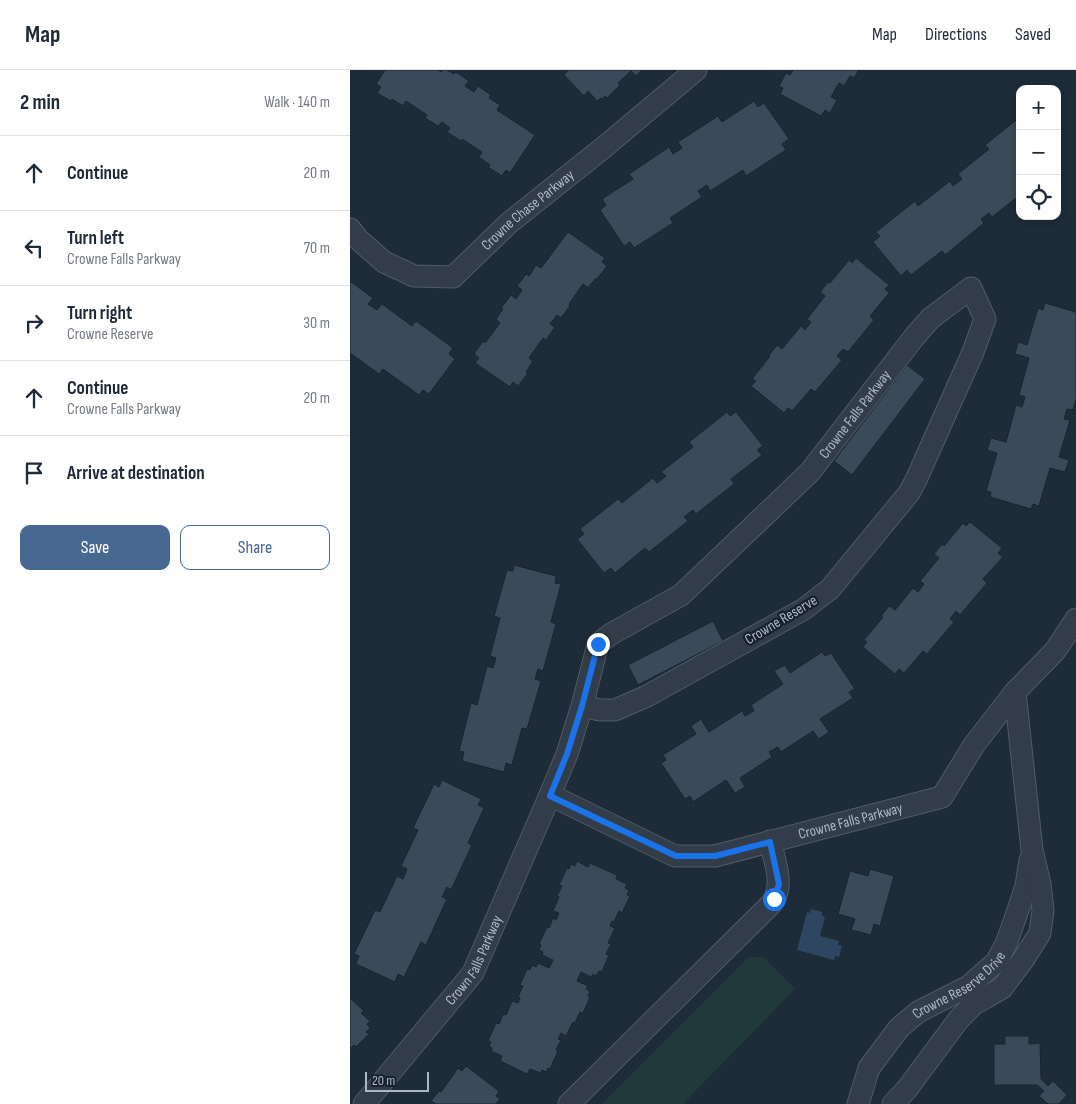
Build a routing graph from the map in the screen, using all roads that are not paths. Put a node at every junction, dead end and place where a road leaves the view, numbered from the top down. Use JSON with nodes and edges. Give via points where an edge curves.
{"nodes":[{"id":1,"x":696,"y":70,"type":"edge"},
{"id":2,"x":350,"y":229,"type":"edge"},
{"id":3,"x":970,"y":288,"type":"joint"},
{"id":4,"x":1076,"y":619,"type":"edge"},
{"id":5,"x":1015,"y":692,"type":"junction"},
{"id":6,"x":582,"y":706,"type":"junction"},
{"id":7,"x":550,"y":796,"type":"junction"},
{"id":8,"x":770,"y":842,"type":"junction"},
{"id":9,"x":1032,"y":850,"type":"junction"},
{"id":10,"x":364,"y":1104,"type":"edge"},
{"id":11,"x":569,"y":1104,"type":"edge"},
{"id":12,"x":858,"y":1104,"type":"edge"},
{"id":13,"x":893,"y":1104,"type":"edge"}],
"edges":[{"from":1,"to":2,"type":"street","name":"Crowne Chase Parkway","via":[[509,223],[453,277],[414,276],[384,262]]},
{"from":3,"to":6,"type":"street","name":"Crowne Falls Parkway","via":[[931,318],[915,336],[810,472],[682,595],[598,644]]},
{"from":3,"to":6,"type":"street","name":"Crowne Reserve","via":[[985,319],[916,480],[909,493],[830,589],[804,609],[647,696],[615,710]]},
{"from":4,"to":5,"type":"street","name":"Crowne Falls Parkway","via":[[1055,651]]},
{"from":5,"to":8,"type":"street","name":"Crowne Falls Parkway","via":[[974,745],[942,797]]},
{"from":5,"to":9,"type":"street","name":"Crowne Reserve Drive"},
{"from":6,"to":7,"type":"street"},
{"from":7,"to":8,"type":"street","name":"Crowne Falls Parkway","via":[[676,856],[715,856]]},
{"from":7,"to":10,"type":"street","name":"Crown Falls Parkway","via":[[473,973]]},
{"from":8,"to":11,"type":"street","via":[[779,884],[774,899]]},
{"from":9,"to":12,"type":"street","name":"Crowne Reserve Drive","via":[[1026,886],[998,961],[969,986],[918,1012],[899,1028],[869,1068]]},
{"from":9,"to":13,"type":"street","name":"Crowne Reserve Drive","via":[[1043,910],[1040,933],[1002,988],[974,1004],[959,1019]]}]}
